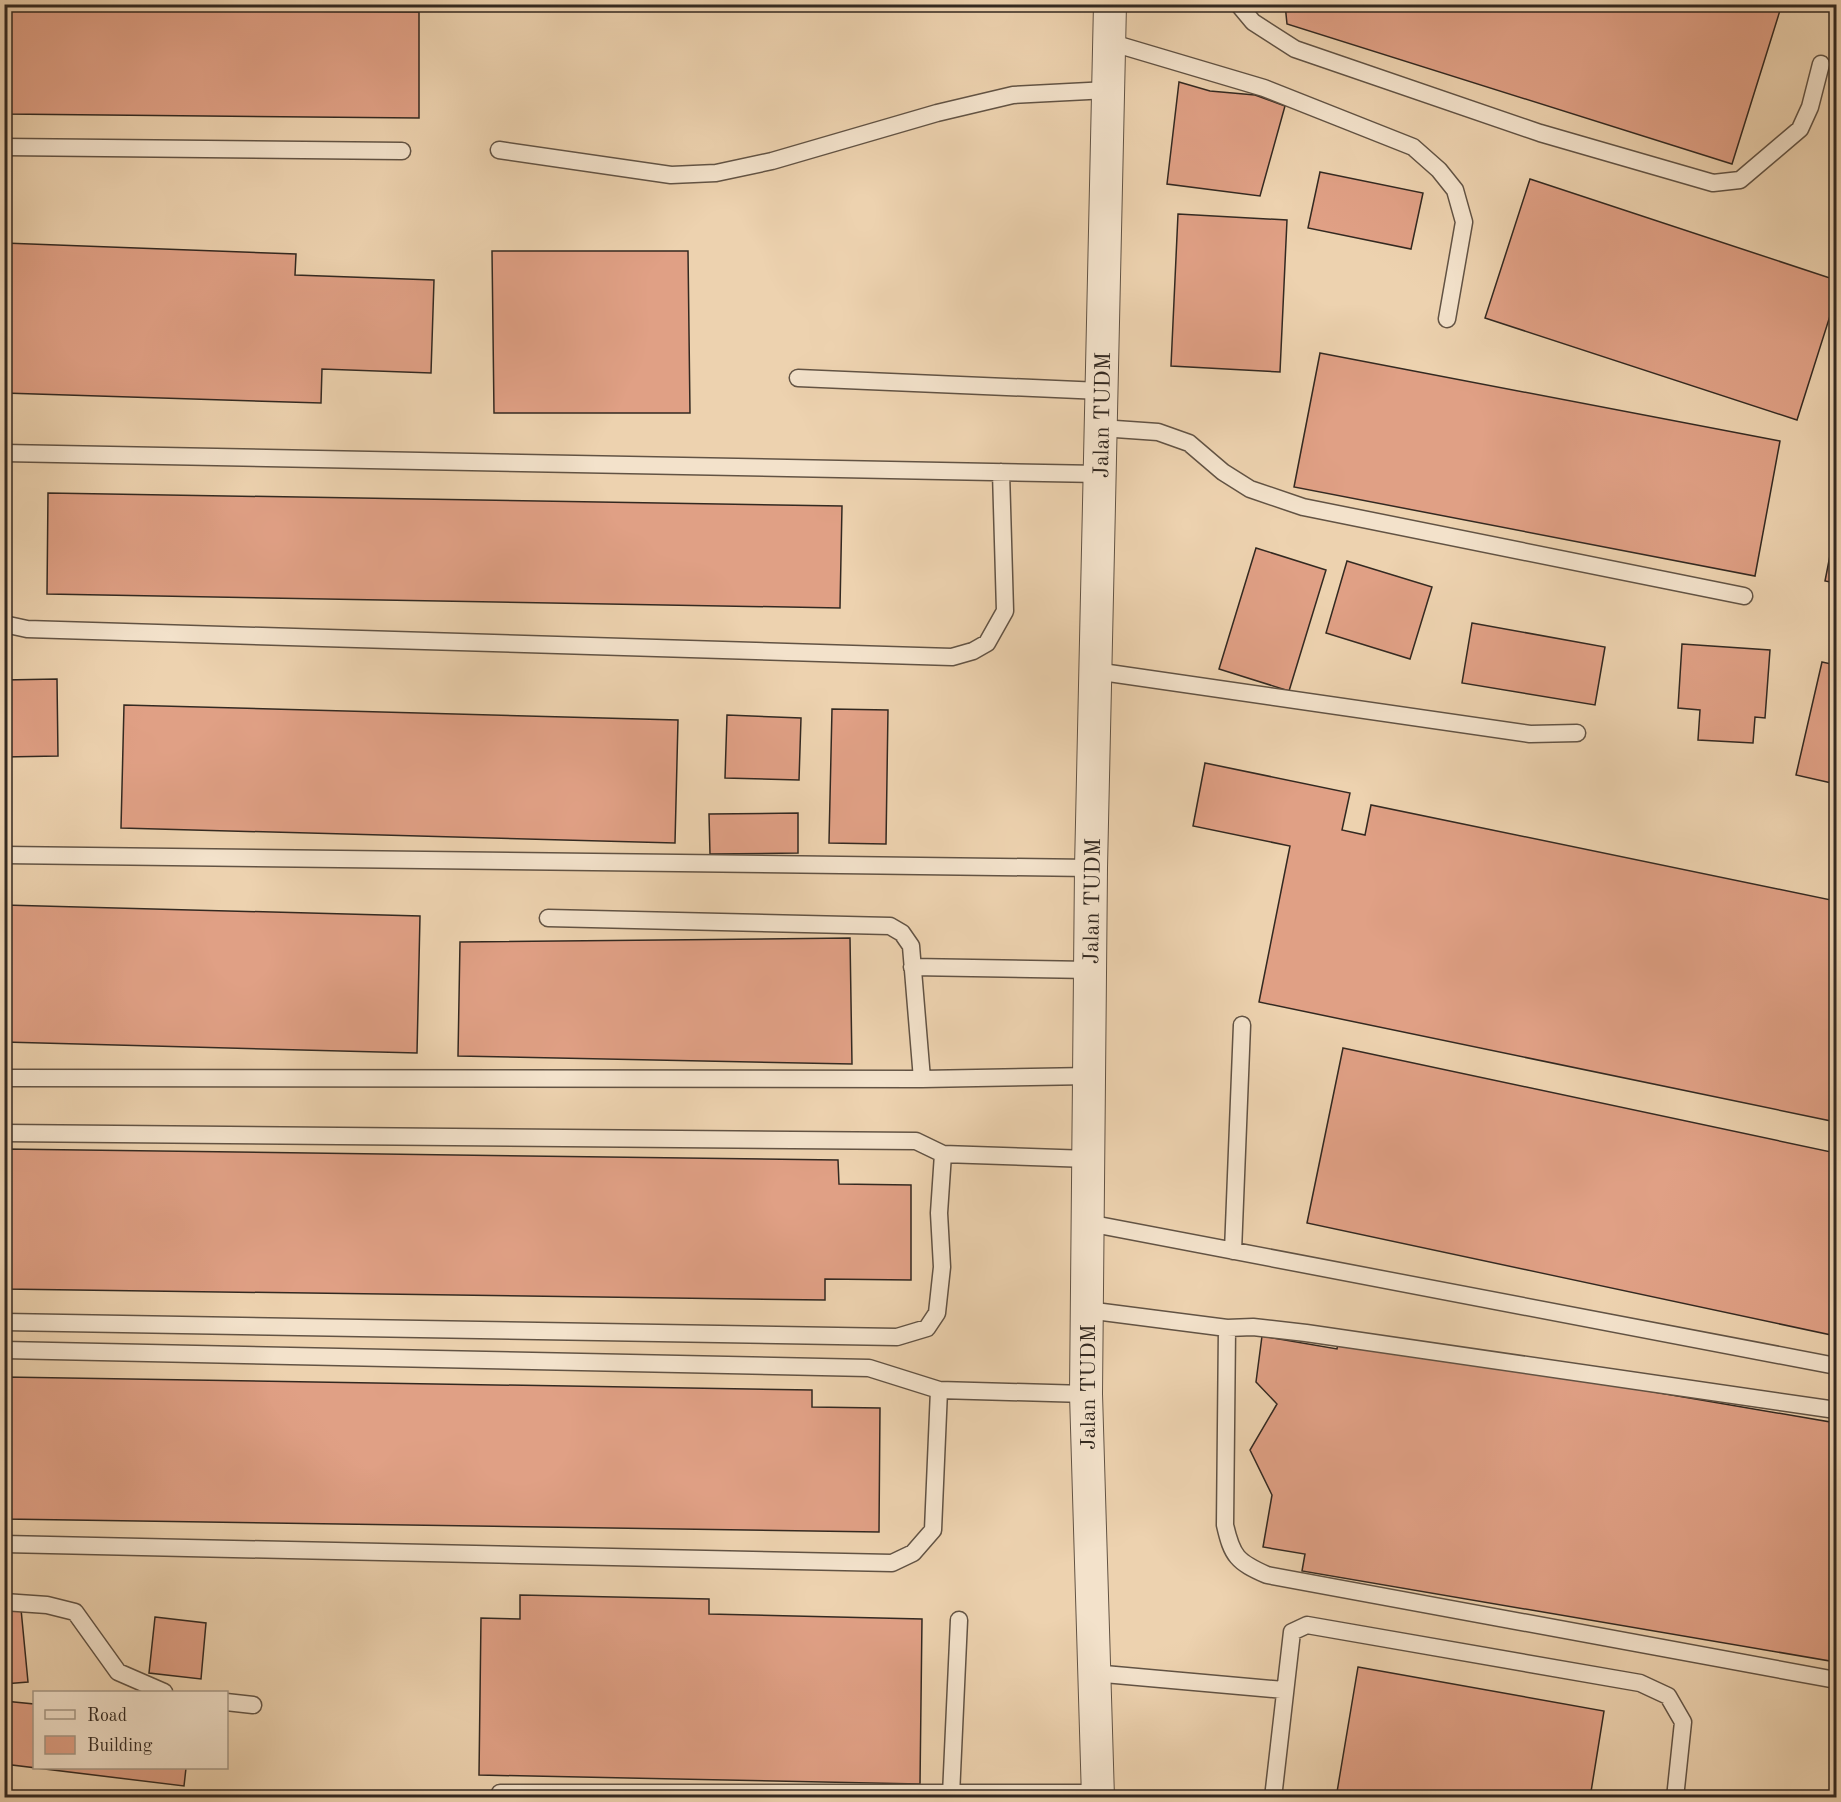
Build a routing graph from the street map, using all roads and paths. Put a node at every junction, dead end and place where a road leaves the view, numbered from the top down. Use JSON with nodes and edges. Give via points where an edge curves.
{"nodes":[{"id":1,"x":1110,"y":4,"type":"edge"},
{"id":2,"x":1238,"y":4,"type":"edge"},
{"id":3,"x":1109,"y":42,"type":"junction"},
{"id":4,"x":1821,"y":64,"type":"dead end"},
{"id":5,"x":1108,"y":90,"type":"junction"},
{"id":6,"x":4,"y":147,"type":"edge"},
{"id":7,"x":402,"y":150,"type":"dead end"},
{"id":8,"x":499,"y":150,"type":"dead end"},
{"id":9,"x":1447,"y":319,"type":"dead end"},
{"id":10,"x":798,"y":378,"type":"dead end"},
{"id":11,"x":1101,"y":391,"type":"junction"},
{"id":12,"x":1101,"y":428,"type":"junction"},
{"id":13,"x":4,"y":453,"type":"edge"},
{"id":14,"x":1001,"y":472,"type":"junction"},
{"id":15,"x":1100,"y":474,"type":"junction"},
{"id":16,"x":1744,"y":596,"type":"dead end"},
{"id":17,"x":4,"y":624,"type":"edge"},
{"id":18,"x":1095,"y":671,"type":"junction"},
{"id":19,"x":1577,"y":733,"type":"dead end"},
{"id":20,"x":4,"y":855,"type":"edge"},
{"id":21,"x":1091,"y":868,"type":"junction"},
{"id":22,"x":548,"y":918,"type":"dead end"},
{"id":23,"x":912,"y":967,"type":"junction"},
{"id":24,"x":1090,"y":970,"type":"junction"},
{"id":25,"x":1242,"y":1025,"type":"dead end"},
{"id":26,"x":1090,"y":1076,"type":"junction"},
{"id":27,"x":4,"y":1078,"type":"edge"},
{"id":28,"x":922,"y":1079,"type":"junction"},
{"id":29,"x":4,"y":1132,"type":"edge"},
{"id":30,"x":943,"y":1154,"type":"junction"},
{"id":31,"x":1089,"y":1159,"type":"junction"},
{"id":32,"x":1088,"y":1224,"type":"junction"},
{"id":33,"x":1233,"y":1251,"type":"junction"},
{"id":34,"x":1087,"y":1310,"type":"junction"},
{"id":35,"x":4,"y":1322,"type":"edge"},
{"id":36,"x":1227,"y":1328,"type":"junction"},
{"id":37,"x":4,"y":1350,"type":"edge"},
{"id":38,"x":1836,"y":1366,"type":"edge"},
{"id":39,"x":939,"y":1390,"type":"junction"},
{"id":40,"x":1086,"y":1394,"type":"junction"},
{"id":41,"x":1836,"y":1410,"type":"edge"},
{"id":42,"x":4,"y":1544,"type":"edge"},
{"id":43,"x":4,"y":1602,"type":"edge"},
{"id":44,"x":959,"y":1620,"type":"dead end"},
{"id":45,"x":1093,"y":1673,"type":"junction"},
{"id":46,"x":1836,"y":1680,"type":"edge"},
{"id":47,"x":1284,"y":1690,"type":"junction"},
{"id":48,"x":162,"y":1691,"type":"edge"},
{"id":49,"x":228,"y":1702,"type":"edge"},
{"id":50,"x":253,"y":1705,"type":"dead end"},
{"id":51,"x":500,"y":1793,"type":"dead end"},
{"id":52,"x":951,"y":1795,"type":"junction"},
{"id":53,"x":1098,"y":1795,"type":"edge"},
{"id":54,"x":1273,"y":1797,"type":"edge"},
{"id":55,"x":1675,"y":1797,"type":"edge"}],
"edges":[{"from":1,"to":3,"type":"street","name":"Jalan TUDM"},
{"from":2,"to":4,"type":"lane","via":[[1253,22],[1295,49],[1540,133],[1713,183],[1740,180],[1800,129]]},
{"from":3,"to":5,"type":"street","name":"Jalan TUDM"},
{"from":3,"to":9,"type":"lane","via":[[1264,88],[1413,147],[1455,190],[1464,222]]},
{"from":5,"to":8,"type":"lane","via":[[1013,95],[716,173],[671,175]]},
{"from":5,"to":11,"type":"street","name":"Jalan TUDM"},
{"from":6,"to":7,"type":"lane"},
{"from":10,"to":11,"type":"lane"},
{"from":11,"to":12,"type":"street","name":"Jalan TUDM"},
{"from":12,"to":15,"type":"street","name":"Jalan TUDM"},
{"from":12,"to":16,"type":"lane","via":[[1158,432],[1190,443],[1223,472],[1251,489],[1303,507]]},
{"from":13,"to":14,"type":"lane"},
{"from":14,"to":15,"type":"lane"},
{"from":14,"to":17,"type":"lane","via":[[1005,611],[987,643],[952,657],[27,629]]},
{"from":15,"to":18,"type":"street","name":"Jalan TUDM"},
{"from":18,"to":19,"type":"lane","via":[[1530,734]]},
{"from":18,"to":21,"type":"street","name":"Jalan TUDM"},
{"from":20,"to":21,"type":"lane"},
{"from":21,"to":24,"type":"street","name":"Jalan TUDM"},
{"from":22,"to":23,"type":"lane","via":[[890,926],[902,933],[911,946]]},
{"from":23,"to":24,"type":"lane"},
{"from":23,"to":28,"type":"lane"},
{"from":24,"to":26,"type":"street","name":"Jalan TUDM"},
{"from":25,"to":33,"type":"lane"},
{"from":26,"to":28,"type":"lane"},
{"from":26,"to":31,"type":"street","name":"Jalan TUDM"},
{"from":27,"to":28,"type":"lane"},
{"from":29,"to":30,"type":"lane","via":[[916,1141]]},
{"from":30,"to":31,"type":"lane"},
{"from":30,"to":35,"type":"lane","via":[[939,1213],[942,1267],[937,1313],[927,1328],[897,1337]]},
{"from":31,"to":32,"type":"street","name":"Jalan TUDM"},
{"from":32,"to":33,"type":"lane"},
{"from":32,"to":34,"type":"street","name":"Jalan TUDM"},
{"from":33,"to":38,"type":"lane"},
{"from":34,"to":36,"type":"lane"},
{"from":34,"to":40,"type":"street","name":"Jalan TUDM"},
{"from":36,"to":41,"type":"lane","via":[[1306,1333]]},
{"from":36,"to":46,"type":"lane","via":[[1225,1525],[1231,1551],[1246,1566],[1267,1575]]},
{"from":37,"to":39,"type":"lane","via":[[869,1368]]},
{"from":39,"to":40,"type":"lane"},
{"from":39,"to":42,"type":"lane","via":[[933,1530],[913,1553],[892,1563]]},
{"from":40,"to":45,"type":"street","name":"Jalan TUDM"},
{"from":43,"to":48,"type":"lane","via":[[47,1605],[75,1612],[118,1672]]},
{"from":44,"to":52,"type":"lane"},
{"from":45,"to":47,"type":"lane"},
{"from":45,"to":53,"type":"street","name":"Jalan TUDM"},
{"from":47,"to":54,"type":"lane"},
{"from":47,"to":55,"type":"lane","via":[[1292,1632],[1306,1625],[1640,1683],[1668,1696],[1683,1722]]},
{"from":49,"to":50,"type":"lane"},
{"from":51,"to":52,"type":"lane"},
{"from":52,"to":53,"type":"lane"}]}
